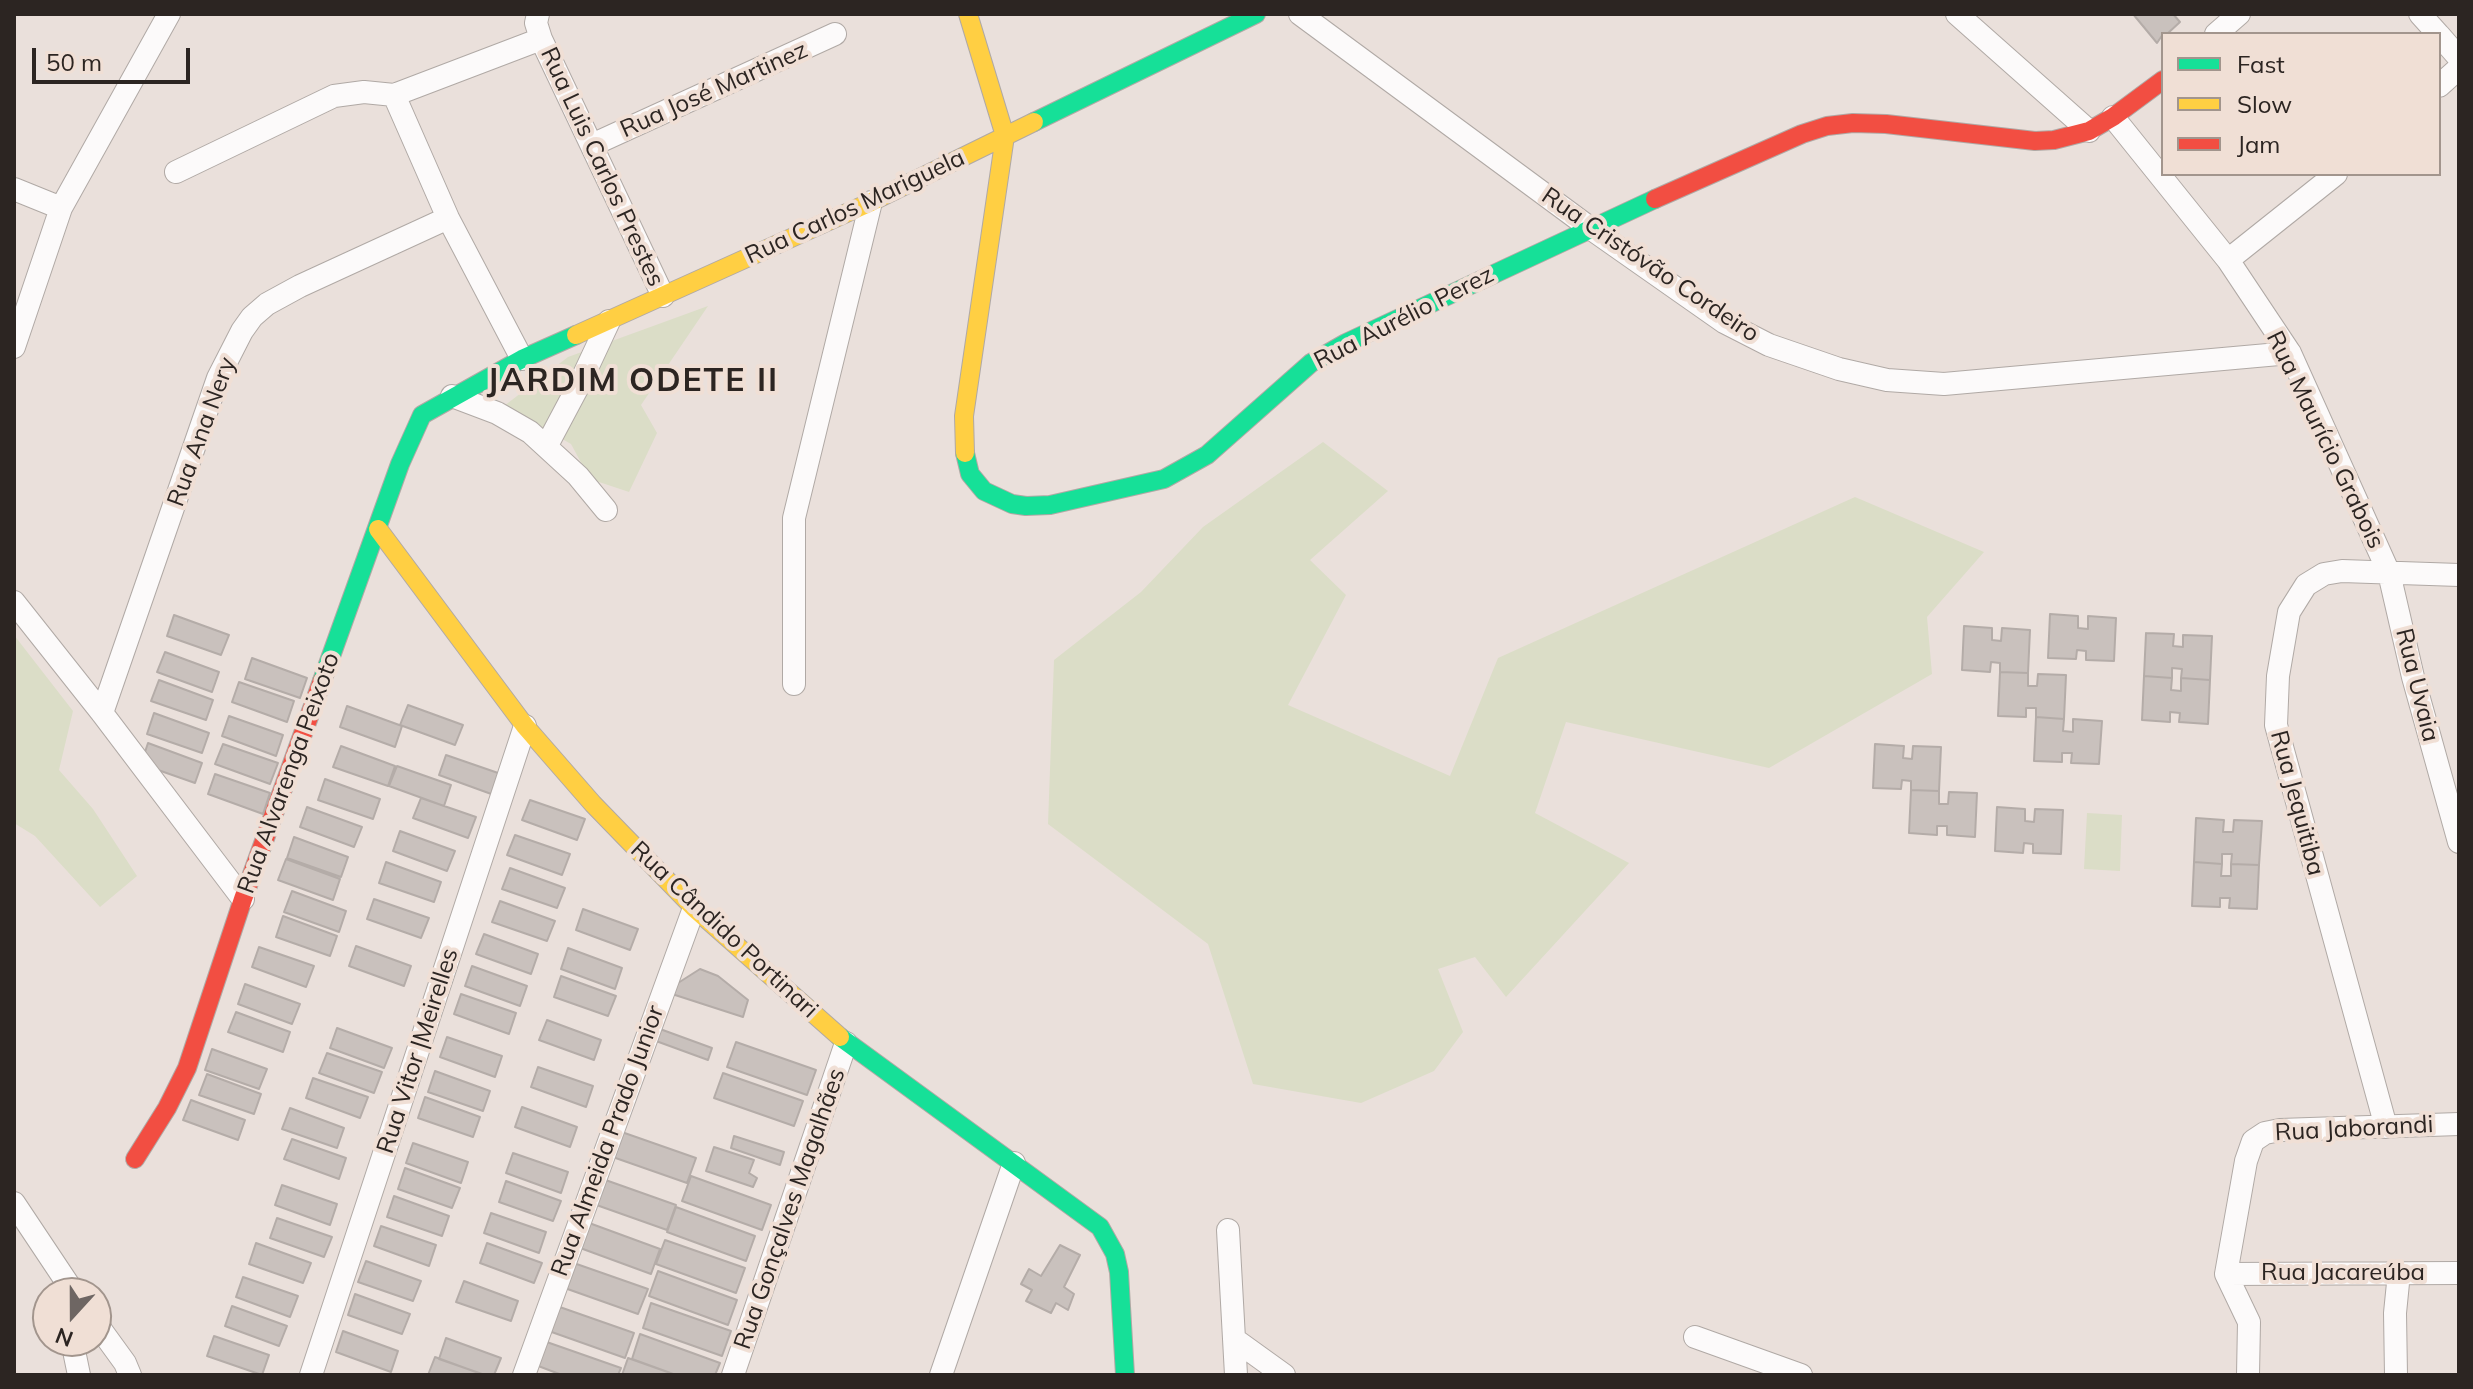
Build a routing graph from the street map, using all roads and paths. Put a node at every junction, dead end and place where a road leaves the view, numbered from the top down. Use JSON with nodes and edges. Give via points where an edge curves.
{"nodes":[{"id":1,"x":169,"y":14,"type":"edge"},
{"id":2,"x":538,"y":14,"type":"edge"},
{"id":3,"x":968,"y":14,"type":"edge"},
{"id":4,"x":1256,"y":14,"type":"edge"},
{"id":5,"x":1300,"y":14,"type":"edge"},
{"id":6,"x":1957,"y":14,"type":"edge"},
{"id":7,"x":2239,"y":14,"type":"edge"},
{"id":8,"x":2420,"y":14,"type":"edge"},
{"id":9,"x":2218,"y":32,"type":"edge"},
{"id":10,"x":2437,"y":32,"type":"edge"},
{"id":11,"x":835,"y":34,"type":"dead end"},
{"id":12,"x":2441,"y":36,"type":"edge"},
{"id":13,"x":541,"y":39,"type":"junction"},
{"id":14,"x":2459,"y":58,"type":"edge"},
{"id":15,"x":2459,"y":68,"type":"edge"},
{"id":16,"x":2161,"y":81,"type":"edge"},
{"id":17,"x":2441,"y":84,"type":"edge"},
{"id":18,"x":394,"y":95,"type":"junction"},
{"id":19,"x":2113,"y":117,"type":"junction"},
{"id":20,"x":2089,"y":131,"type":"junction"},
{"id":21,"x":1005,"y":136,"type":"junction"},
{"id":22,"x":592,"y":145,"type":"junction"},
{"id":23,"x":176,"y":172,"type":"dead end"},
{"id":24,"x":2333,"y":176,"type":"edge"},
{"id":25,"x":14,"y":189,"type":"edge"},
{"id":26,"x":871,"y":202,"type":"junction"},
{"id":27,"x":61,"y":208,"type":"junction"},
{"id":28,"x":448,"y":218,"type":"junction"},
{"id":29,"x":1590,"y":228,"type":"junction"},
{"id":30,"x":2228,"y":260,"type":"junction"},
{"id":31,"x":663,"y":296,"type":"junction"},
{"id":32,"x":609,"y":321,"type":"junction"},
{"id":33,"x":14,"y":347,"type":"edge"},
{"id":34,"x":2290,"y":353,"type":"junction"},
{"id":35,"x":522,"y":359,"type":"junction"},
{"id":36,"x":452,"y":396,"type":"junction"},
{"id":37,"x":547,"y":445,"type":"junction"},
{"id":38,"x":606,"y":510,"type":"dead end"},
{"id":39,"x":378,"y":529,"type":"junction"},
{"id":40,"x":2389,"y":573,"type":"junction"},
{"id":41,"x":2459,"y":575,"type":"edge"},
{"id":42,"x":14,"y":602,"type":"edge"},
{"id":43,"x":794,"y":684,"type":"dead end"},
{"id":44,"x":102,"y":713,"type":"junction"},
{"id":45,"x":525,"y":726,"type":"junction"},
{"id":46,"x":2459,"y":842,"type":"edge"},
{"id":47,"x":243,"y":899,"type":"junction"},
{"id":48,"x":694,"y":908,"type":"junction"},
{"id":49,"x":846,"y":1043,"type":"junction"},
{"id":50,"x":2459,"y":1124,"type":"edge"},
{"id":51,"x":2386,"y":1127,"type":"junction"},
{"id":52,"x":135,"y":1159,"type":"dead end"},
{"id":53,"x":1014,"y":1163,"type":"junction"},
{"id":54,"x":14,"y":1203,"type":"edge"},
{"id":55,"x":1228,"y":1230,"type":"dead end"},
{"id":56,"x":47,"y":1255,"type":"junction"},
{"id":57,"x":2399,"y":1273,"type":"junction"},
{"id":58,"x":2459,"y":1273,"type":"edge"},
{"id":59,"x":2226,"y":1274,"type":"junction"},
{"id":60,"x":53,"y":1277,"type":"edge"},
{"id":61,"x":63,"y":1277,"type":"edge"},
{"id":62,"x":1695,"y":1337,"type":"dead end"},
{"id":63,"x":1234,"y":1339,"type":"junction"},
{"id":64,"x":112,"y":1345,"type":"edge"},
{"id":65,"x":130,"y":1375,"type":"edge"},
{"id":66,"x":311,"y":1375,"type":"edge"},
{"id":67,"x":524,"y":1375,"type":"edge"},
{"id":68,"x":733,"y":1375,"type":"edge"},
{"id":69,"x":941,"y":1375,"type":"edge"},
{"id":70,"x":1125,"y":1375,"type":"edge"},
{"id":71,"x":1236,"y":1375,"type":"edge"},
{"id":72,"x":1284,"y":1375,"type":"edge"},
{"id":73,"x":1801,"y":1375,"type":"edge"},
{"id":74,"x":2248,"y":1375,"type":"edge"},
{"id":75,"x":2396,"y":1375,"type":"edge"}],
"edges":[{"from":1,"to":27,"type":"street"},
{"from":2,"to":13,"type":"street","name":"Rua Luis Carlos Prestes"},
{"from":3,"to":21,"type":"street","name":"Rua Aurélio Perez"},
{"from":4,"to":21,"type":"street","name":"Rua Carlos Mariguela"},
{"from":5,"to":29,"type":"street","name":"Rua Cristóvão Cordeiro"},
{"from":6,"to":20,"type":"street"},
{"from":7,"to":9,"type":"street"},
{"from":8,"to":10,"type":"street"},
{"from":11,"to":22,"type":"street","name":"Rua José Martinez"},
{"from":12,"to":14,"type":"street"},
{"from":13,"to":18,"type":"street"},
{"from":13,"to":22,"type":"street","name":"Rua Luis Carlos Prestes"},
{"from":15,"to":17,"type":"street"},
{"from":16,"to":19,"type":"street","name":"Rua Aurélio Perez"},
{"from":18,"to":23,"type":"street","via":[[334,96]]},
{"from":18,"to":28,"type":"street"},
{"from":19,"to":20,"type":"street","name":"Rua Aurélio Perez"},
{"from":19,"to":30,"type":"street","name":"Rua Maurício Grabois"},
{"from":20,"to":29,"type":"street","name":"Rua Aurélio Perez","via":[[2035,141],[1886,124],[1827,126]]},
{"from":21,"to":26,"type":"street","name":"Rua Carlos Mariguela"},
{"from":21,"to":29,"type":"street","name":"Rua Aurélio Perez","via":[[964,443],[970,474],[984,491],[1012,504],[1050,505],[1183,470],[1322,356]]},
{"from":22,"to":31,"type":"street","name":"Rua Luis Carlos Prestes"},
{"from":24,"to":30,"type":"street"},
{"from":25,"to":27,"type":"street"},
{"from":26,"to":31,"type":"street","name":"Rua Carlos Mariguela"},
{"from":26,"to":43,"type":"street","via":[[794,518]]},
{"from":27,"to":33,"type":"street"},
{"from":28,"to":35,"type":"street"},
{"from":28,"to":44,"type":"street","name":"Rua Ana Nery","via":[[267,304],[242,331],[218,378]]},
{"from":29,"to":34,"type":"street","name":"Rua Cristóvão Cordeiro","via":[[1724,322],[1769,345],[1887,380],[1944,384]]},
{"from":30,"to":34,"type":"street","name":"Rua Maurício Grabois"},
{"from":31,"to":32,"type":"street","name":"Rua Carlos Mariguela"},
{"from":32,"to":35,"type":"street","name":"Rua Carlos Mariguela"},
{"from":32,"to":37,"type":"street"},
{"from":34,"to":40,"type":"street","name":"Rua Maurício Grabois"},
{"from":35,"to":36,"type":"street","name":"Rua Carlos Mariguela"},
{"from":36,"to":37,"type":"street","via":[[512,421]]},
{"from":36,"to":39,"type":"street","name":"Rua Alvarenga Peixoto","via":[[417,421]]},
{"from":37,"to":38,"type":"street"},
{"from":39,"to":45,"type":"street","name":"Rua Cândido Portinari"},
{"from":39,"to":47,"type":"street","name":"Rua Alvarenga Peixoto"},
{"from":40,"to":41,"type":"street","name":"Rua Jequitiba"},
{"from":40,"to":46,"type":"street","name":"Rua Uvaia"},
{"from":40,"to":51,"type":"street","name":"Rua Jequitiba","via":[[2342,571],[2306,585],[2289,612],[2275,704],[2276,725]]},
{"from":42,"to":44,"type":"street"},
{"from":44,"to":47,"type":"street"},
{"from":45,"to":48,"type":"street","name":"Rua Cândido Portinari"},
{"from":45,"to":66,"type":"street","name":"Rua Vitor |Meirelles"},
{"from":47,"to":52,"type":"street","name":"Rua Alvarenga Peixoto","via":[[187,1068]]},
{"from":48,"to":49,"type":"street","name":"Rua Cândido Portinari"},
{"from":48,"to":67,"type":"street","name":"Rua Almeida Prado Junior"},
{"from":49,"to":53,"type":"street","name":"Rua Cândido Portinari"},
{"from":49,"to":68,"type":"street","name":"Rua Gonçalves Magalhães"},
{"from":50,"to":51,"type":"street","name":"Rua Jaborandi"},
{"from":51,"to":59,"type":"street","name":"Rua Jaborandi","via":[[2280,1130],[2258,1136],[2246,1161]]},
{"from":53,"to":69,"type":"street"},
{"from":53,"to":70,"type":"street","name":"Rua Cândido Portinari","via":[[1100,1227],[1115,1254]]},
{"from":54,"to":56,"type":"street"},
{"from":55,"to":63,"type":"street"},
{"from":56,"to":60,"type":"street"},
{"from":56,"to":61,"type":"street"},
{"from":57,"to":58,"type":"street","name":"Rua Jacareúba"},
{"from":57,"to":59,"type":"street","name":"Rua Jacareúba"},
{"from":57,"to":75,"type":"street"},
{"from":59,"to":74,"type":"street","via":[[2249,1322]]},
{"from":62,"to":73,"type":"street"},
{"from":63,"to":71,"type":"street"},
{"from":63,"to":72,"type":"street"},
{"from":64,"to":65,"type":"street"}]}
